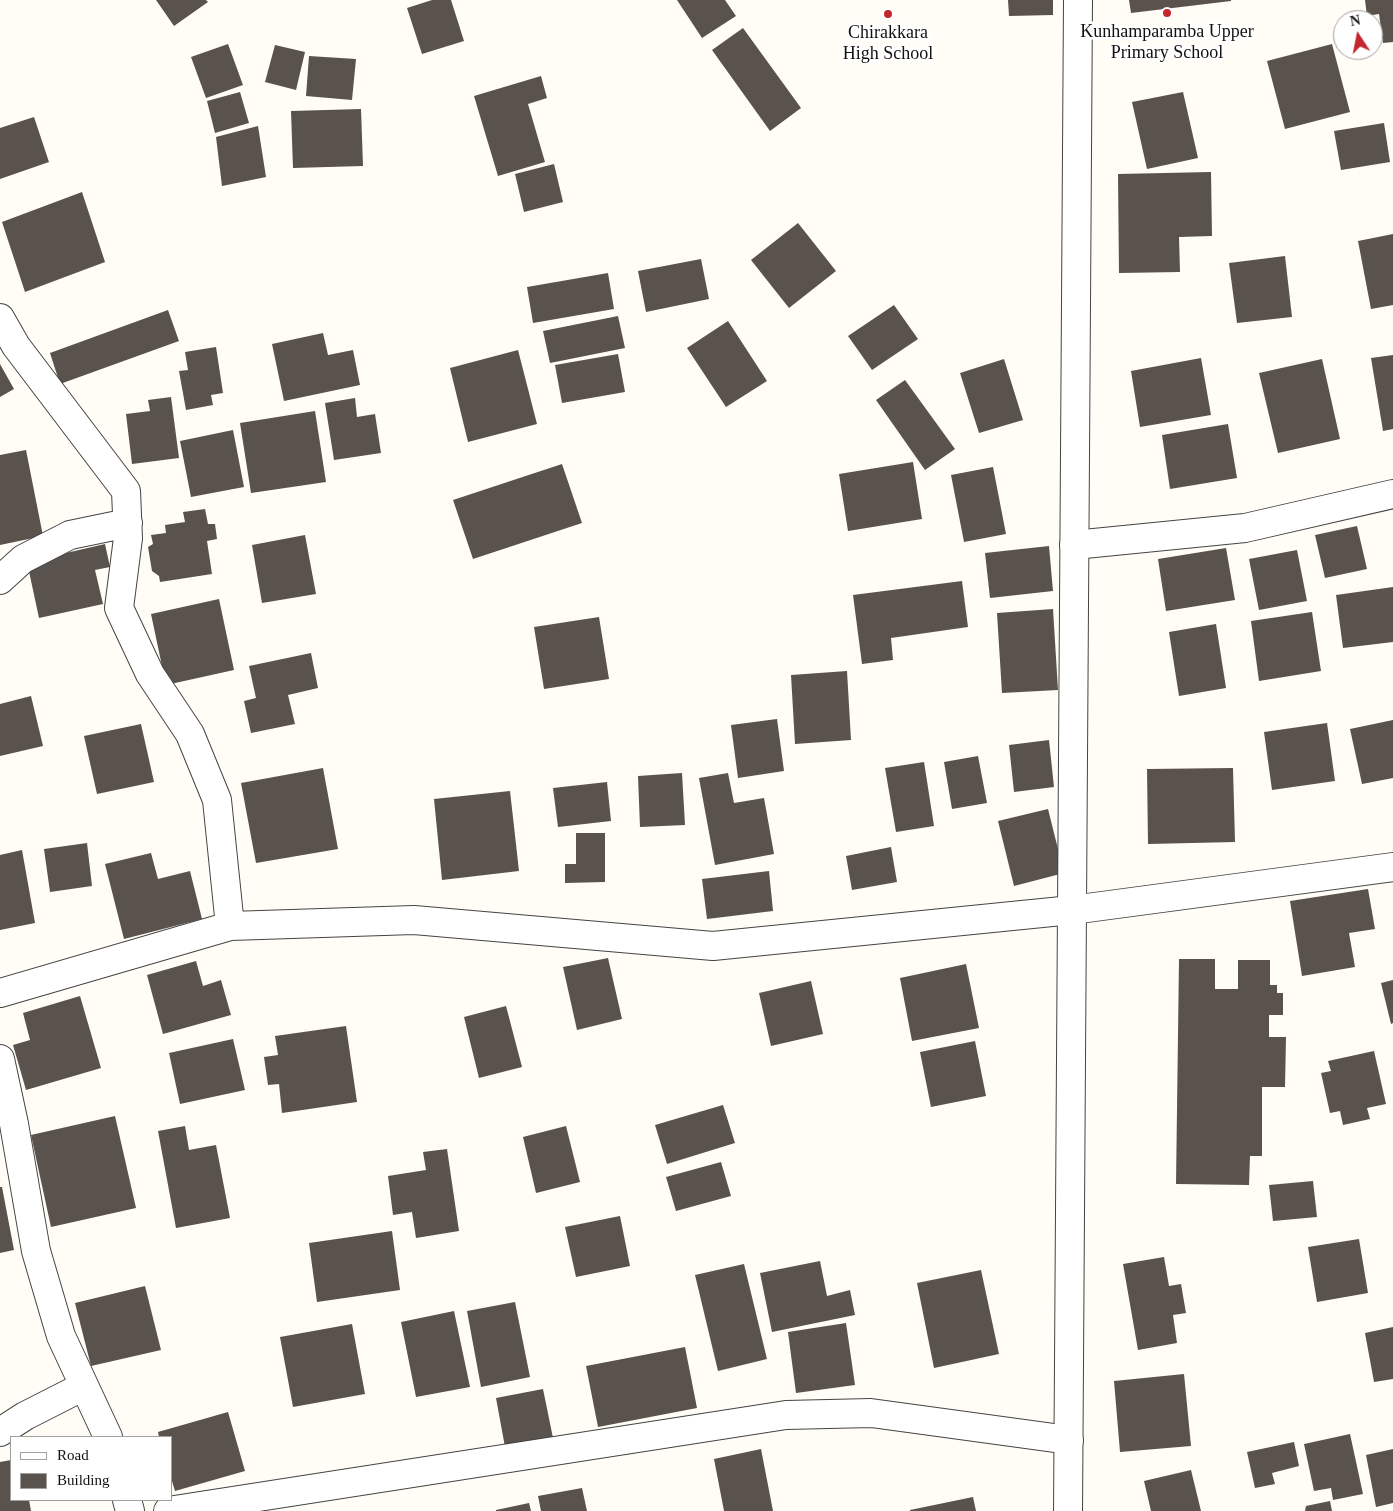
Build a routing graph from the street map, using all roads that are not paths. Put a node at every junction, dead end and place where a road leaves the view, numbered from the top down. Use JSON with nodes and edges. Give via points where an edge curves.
{"nodes":[{"id":1,"x":1078,"y":0,"type":"edge"},
{"id":2,"x":0,"y":318,"type":"edge"},
{"id":3,"x":1393,"y":494,"type":"edge"},
{"id":4,"x":128,"y":523,"type":"junction"},
{"id":5,"x":1074,"y":545,"type":"junction"},
{"id":6,"x":0,"y":580,"type":"edge"},
{"id":7,"x":1393,"y":867,"type":"edge"},
{"id":8,"x":1072,"y":910,"type":"junction"},
{"id":9,"x":230,"y":926,"type":"junction"},
{"id":10,"x":0,"y":993,"type":"edge"},
{"id":11,"x":0,"y":1059,"type":"edge"},
{"id":12,"x":84,"y":1386,"type":"junction"},
{"id":13,"x":0,"y":1432,"type":"edge"},
{"id":14,"x":108,"y":1436,"type":"edge"},
{"id":15,"x":1069,"y":1440,"type":"junction"},
{"id":16,"x":168,"y":1511,"type":"edge"},
{"id":17,"x":1068,"y":1511,"type":"edge"}],
"edges":[{"from":1,"to":5,"type":"street"},
{"from":2,"to":4,"type":"street","via":[[16,346],[126,491]]},
{"from":3,"to":5,"type":"street","via":[[1245,528]]},
{"from":4,"to":6,"type":"street","via":[[70,535],[23,559]]},
{"from":4,"to":9,"type":"street","via":[[119,608],[150,674],[190,734],[217,800]]},
{"from":5,"to":8,"type":"street"},
{"from":7,"to":8,"type":"street"},
{"from":8,"to":9,"type":"street","via":[[714,946],[414,920]]},
{"from":8,"to":15,"type":"street"},
{"from":9,"to":10,"type":"street"},
{"from":11,"to":12,"type":"street","via":[[36,1251],[61,1336]]},
{"from":12,"to":13,"type":"street"},
{"from":12,"to":14,"type":"street"},
{"from":15,"to":16,"type":"street","via":[[871,1414],[786,1415]]},
{"from":15,"to":17,"type":"street"}]}
